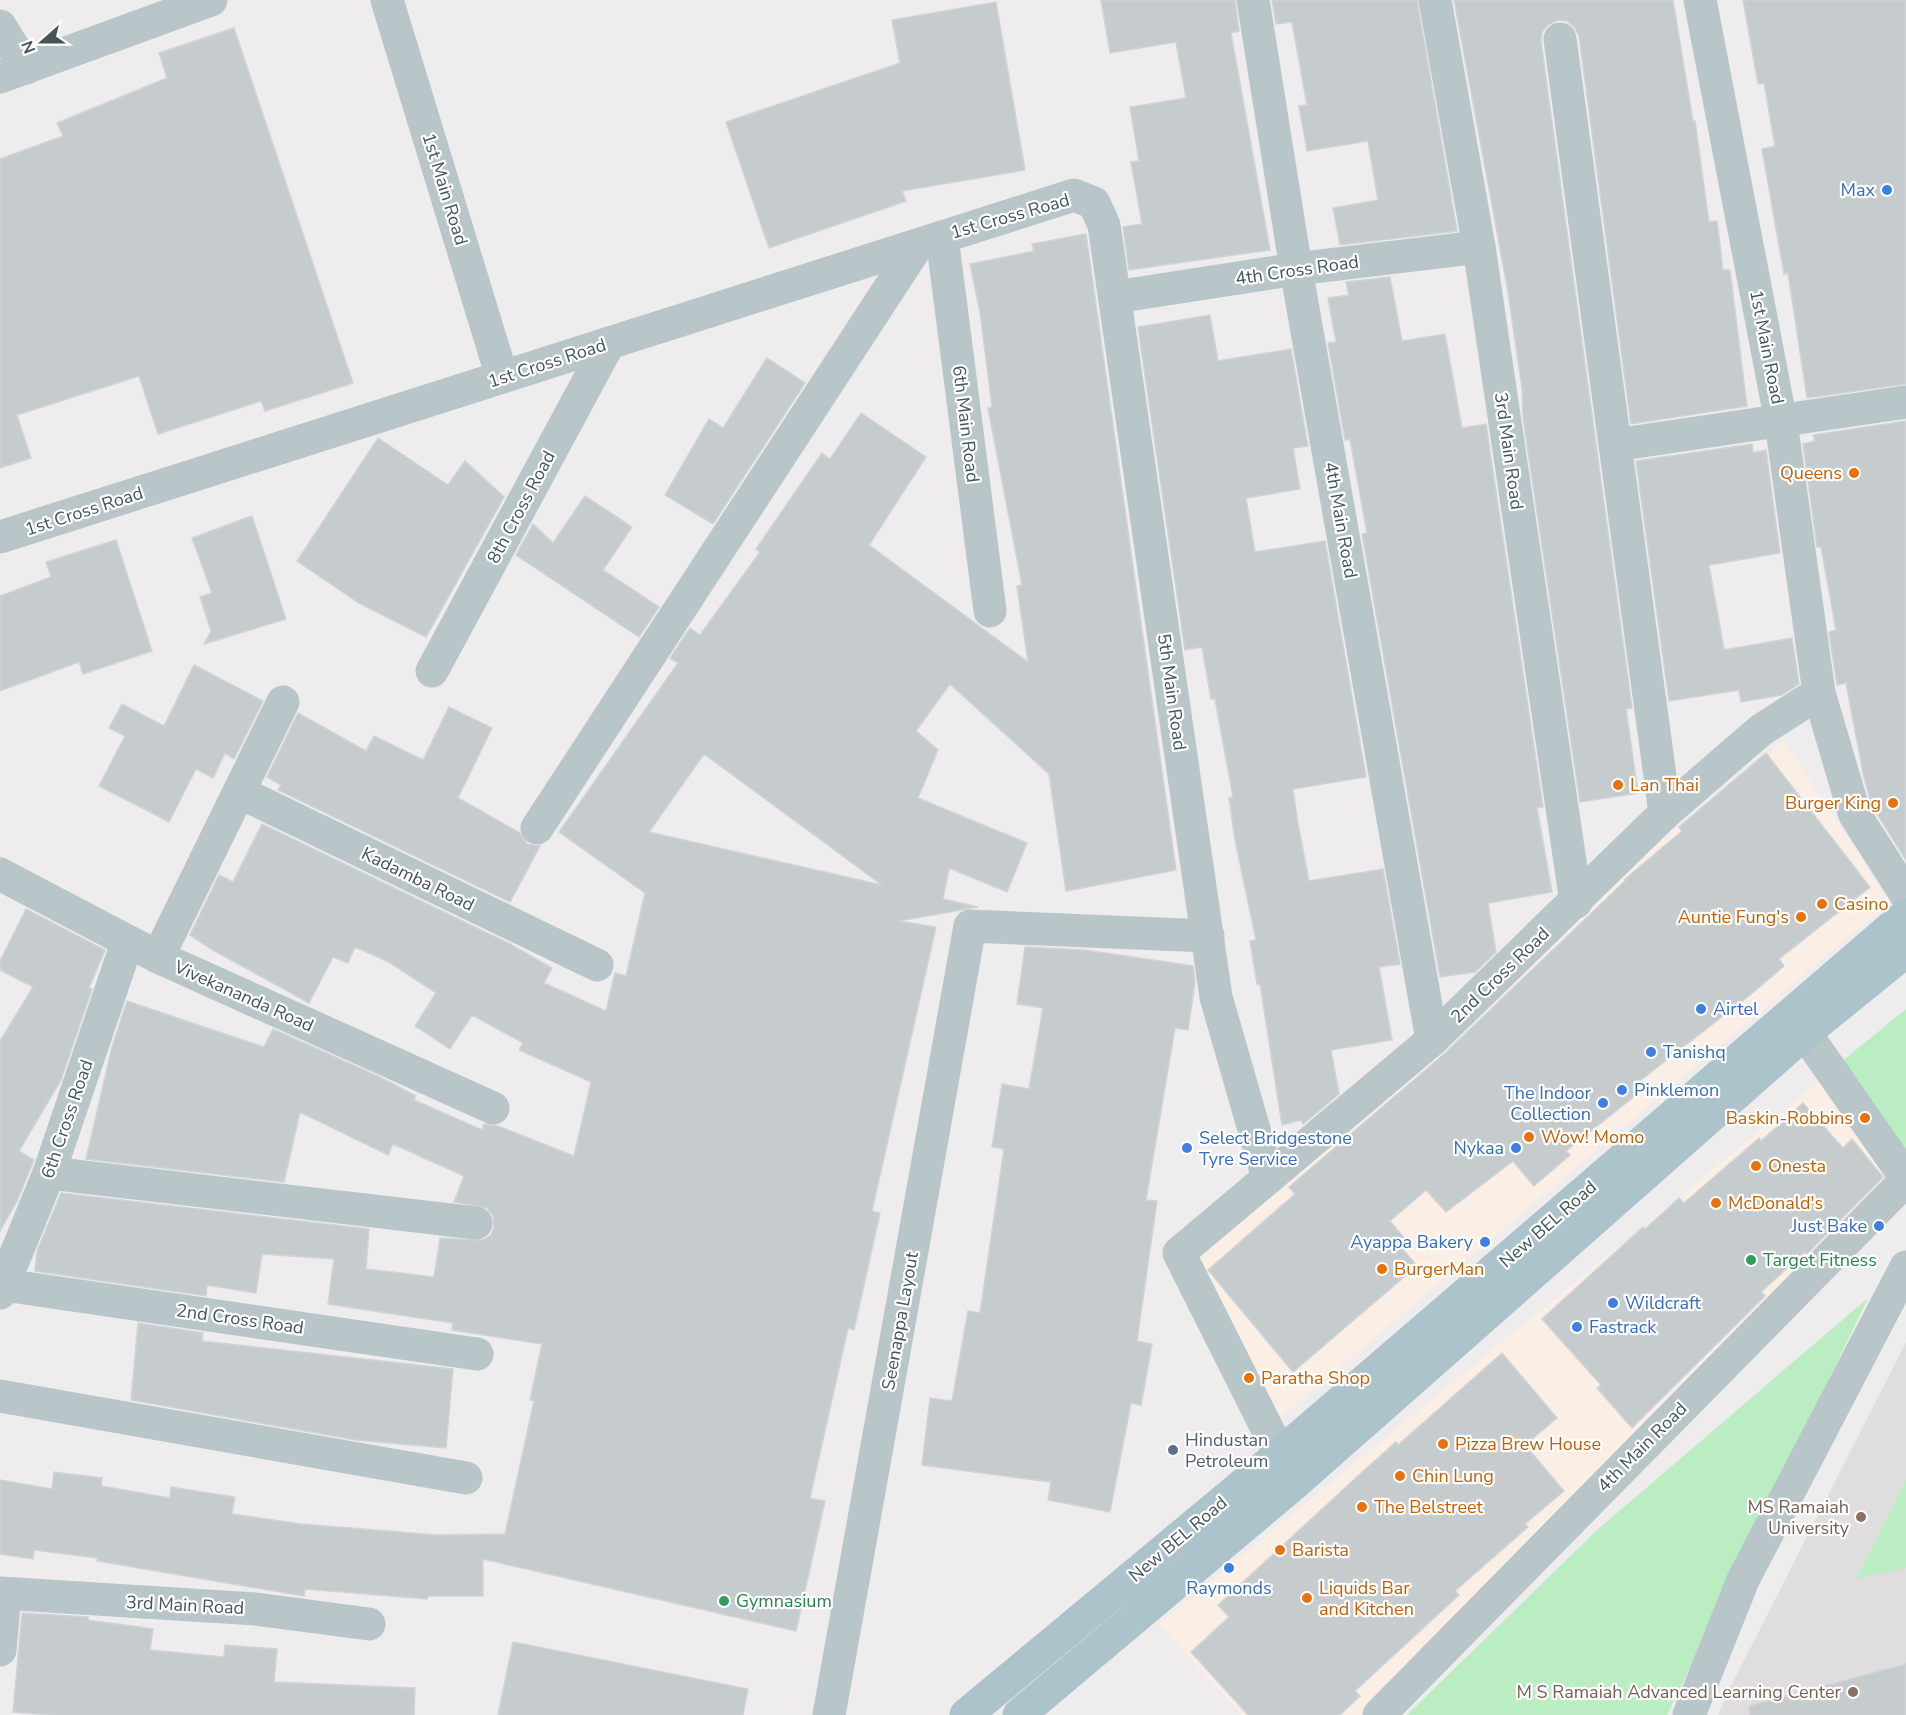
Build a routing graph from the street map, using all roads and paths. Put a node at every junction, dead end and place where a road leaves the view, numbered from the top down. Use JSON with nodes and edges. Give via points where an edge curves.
{"nodes":[{"id":1,"x":211,"y":0,"type":"edge"},
{"id":2,"x":387,"y":0,"type":"edge"},
{"id":3,"x":1253,"y":0,"type":"edge"},
{"id":4,"x":1435,"y":0,"type":"edge"},
{"id":5,"x":1700,"y":2,"type":"edge"},
{"id":6,"x":0,"y":26,"type":"edge"},
{"id":7,"x":1560,"y":39,"type":"dead end"},
{"id":8,"x":13,"y":72,"type":"edge"},
{"id":9,"x":1094,"y":203,"type":"joint"},
{"id":10,"x":929,"y":241,"type":"junction"},
{"id":11,"x":1479,"y":247,"type":"junction"},
{"id":12,"x":1296,"y":269,"type":"junction"},
{"id":13,"x":1115,"y":297,"type":"junction"},
{"id":14,"x":609,"y":343,"type":"junction"},
{"id":15,"x":502,"y":377,"type":"junction"},
{"id":16,"x":1906,"y":402,"type":"edge"},
{"id":17,"x":1781,"y":422,"type":"junction"},
{"id":18,"x":1615,"y":445,"type":"junction"},
{"id":19,"x":0,"y":537,"type":"edge"},
{"id":20,"x":990,"y":611,"type":"dead end"},
{"id":21,"x":432,"y":671,"type":"dead end"},
{"id":22,"x":1819,"y":693,"type":"junction"},
{"id":23,"x":283,"y":702,"type":"dead end"},
{"id":24,"x":239,"y":792,"type":"junction"},
{"id":25,"x":1665,"y":813,"type":"junction"},
{"id":26,"x":537,"y":828,"type":"dead end"},
{"id":27,"x":2,"y":879,"type":"edge"},
{"id":28,"x":1906,"y":895,"type":"edge"},
{"id":29,"x":1576,"y":902,"type":"junction"},
{"id":30,"x":1906,"y":915,"type":"edge"},
{"id":31,"x":1208,"y":936,"type":"junction"},
{"id":32,"x":127,"y":943,"type":"junction"},
{"id":33,"x":1906,"y":951,"type":"edge"},
{"id":34,"x":158,"y":957,"type":"junction"},
{"id":35,"x":597,"y":965,"type":"dead end"},
{"id":36,"x":1805,"y":1033,"type":"junction"},
{"id":37,"x":1432,"y":1040,"type":"junction"},
{"id":38,"x":493,"y":1108,"type":"dead end"},
{"id":39,"x":49,"y":1173,"type":"junction"},
{"id":40,"x":1268,"y":1178,"type":"junction"},
{"id":41,"x":1906,"y":1179,"type":"edge"},
{"id":42,"x":476,"y":1223,"type":"dead end"},
{"id":43,"x":1906,"y":1267,"type":"edge"},
{"id":44,"x":2,"y":1289,"type":"edge"},
{"id":45,"x":477,"y":1354,"type":"dead end"},
{"id":46,"x":0,"y":1396,"type":"edge"},
{"id":47,"x":1280,"y":1454,"type":"junction"},
{"id":48,"x":466,"y":1478,"type":"dead end"},
{"id":49,"x":2,"y":1593,"type":"edge"},
{"id":50,"x":369,"y":1624,"type":"dead end"},
{"id":51,"x":0,"y":1650,"type":"edge"},
{"id":52,"x":829,"y":1715,"type":"edge"},
{"id":53,"x":966,"y":1715,"type":"edge"},
{"id":54,"x":1019,"y":1715,"type":"edge"},
{"id":55,"x":1379,"y":1715,"type":"edge"},
{"id":56,"x":1689,"y":1715,"type":"edge"}],
"edges":[{"from":1,"to":8,"type":"street"},
{"from":2,"to":15,"type":"street","name":"1st Main Road"},
{"from":3,"to":12,"type":"street","name":"4th Main Road"},
{"from":4,"to":11,"type":"street","name":"3rd Main Road"},
{"from":5,"to":17,"type":"street","name":"1st Main Road"},
{"from":6,"to":8,"type":"street"},
{"from":7,"to":18,"type":"street"},
{"from":9,"to":10,"type":"street","name":"1st Cross Road","via":[[1074,195]]},
{"from":9,"to":13,"type":"street","name":"5th Main Road","via":[[1104,225]]},
{"from":10,"to":14,"type":"street","name":"1st Cross Road"},
{"from":10,"to":20,"type":"street","name":"6th Main Road"},
{"from":10,"to":26,"type":"street"},
{"from":11,"to":12,"type":"street","name":"4th Cross Road"},
{"from":11,"to":29,"type":"street","name":"3rd Main Road"},
{"from":12,"to":13,"type":"street","name":"4th Cross Road"},
{"from":12,"to":37,"type":"street","name":"4th Main Road"},
{"from":13,"to":31,"type":"street","name":"5th Main Road"},
{"from":14,"to":15,"type":"street","name":"1st Cross Road"},
{"from":14,"to":21,"type":"street","name":"8th Cross Road"},
{"from":15,"to":19,"type":"street","name":"1st Cross Road"},
{"from":16,"to":17,"type":"street"},
{"from":17,"to":18,"type":"street"},
{"from":17,"to":22,"type":"street","name":"1st Main Road"},
{"from":18,"to":25,"type":"street"},
{"from":22,"to":25,"type":"street","name":"2nd Cross Road","via":[[1761,730]]},
{"from":22,"to":28,"type":"street","via":[[1855,815]]},
{"from":23,"to":24,"type":"street"},
{"from":24,"to":34,"type":"street"},
{"from":24,"to":35,"type":"street","name":"Kadamba Road"},
{"from":25,"to":29,"type":"street","name":"2nd Cross Road"},
{"from":27,"to":32,"type":"street","name":"Vivekananda Road"},
{"from":29,"to":37,"type":"street","name":"2nd Cross Road"},
{"from":30,"to":47,"type":"main road","name":"New BEL Road"},
{"from":31,"to":40,"type":"street","name":"5th Main Road","via":[[1216,997]]},
{"from":31,"to":52,"type":"street","name":"Seenappa Layout","via":[[970,926]]},
{"from":32,"to":34,"type":"street","name":"Vivekananda Road"},
{"from":32,"to":39,"type":"street","name":"6th Cross Road"},
{"from":33,"to":36,"type":"main road","name":"New BEL Road"},
{"from":34,"to":38,"type":"street","name":"Vivekananda Road"},
{"from":36,"to":41,"type":"street"},
{"from":36,"to":54,"type":"main road","name":"New BEL Road","via":[[1304,1475]]},
{"from":37,"to":40,"type":"street","name":"2nd Cross Road"},
{"from":39,"to":42,"type":"street"},
{"from":39,"to":44,"type":"street","name":"6th Cross Road"},
{"from":40,"to":47,"type":"street","name":"2nd Cross Road","via":[[1179,1253]]},
{"from":41,"to":55,"type":"street","name":"4th Main Road"},
{"from":43,"to":56,"type":"street","via":[[1743,1580]]},
{"from":44,"to":45,"type":"street","name":"2nd Cross Road"},
{"from":46,"to":48,"type":"street"},
{"from":47,"to":53,"type":"main road","name":"New BEL Road"},
{"from":49,"to":50,"type":"street","name":"3rd Main Road","via":[[256,1609]]},
{"from":49,"to":51,"type":"street"}]}
